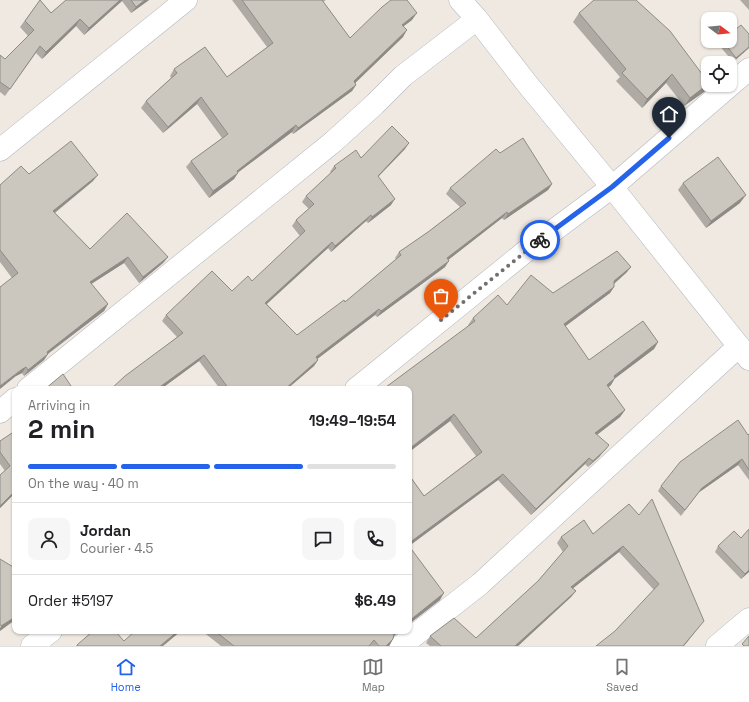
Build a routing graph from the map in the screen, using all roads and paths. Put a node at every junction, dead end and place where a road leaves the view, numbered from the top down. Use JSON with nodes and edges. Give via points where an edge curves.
{"nodes":[{"id":1,"x":186,"y":0,"type":"edge"},
{"id":2,"x":460,"y":0,"type":"edge"},
{"id":3,"x":477,"y":19,"type":"junction"},
{"id":4,"x":749,"y":69,"type":"edge"},
{"id":5,"x":0,"y":150,"type":"edge"},
{"id":6,"x":612,"y":187,"type":"junction"},
{"id":7,"x":746,"y":355,"type":"edge"},
{"id":8,"x":32,"y":386,"type":"edge"},
{"id":9,"x":360,"y":386,"type":"edge"},
{"id":10,"x":12,"y":402,"type":"edge"},
{"id":11,"x":0,"y":412,"type":"edge"},
{"id":12,"x":749,"y":619,"type":"edge"},
{"id":13,"x":47,"y":634,"type":"edge"},
{"id":14,"x":32,"y":646,"type":"edge"},
{"id":15,"x":401,"y":646,"type":"edge"},
{"id":16,"x":717,"y":646,"type":"edge"}],
"edges":[{"from":1,"to":5,"type":"street"},
{"from":2,"to":3,"type":"street"},
{"from":3,"to":6,"type":"street"},
{"from":3,"to":8,"type":"street","via":[[403,76],[333,142]]},
{"from":4,"to":6,"type":"street"},
{"from":6,"to":7,"type":"street"},
{"from":6,"to":9,"type":"street","via":[[526,251]]},
{"from":7,"to":15,"type":"street","via":[[480,584]]},
{"from":10,"to":11,"type":"street"},
{"from":12,"to":16,"type":"street"},
{"from":13,"to":14,"type":"street"}]}
